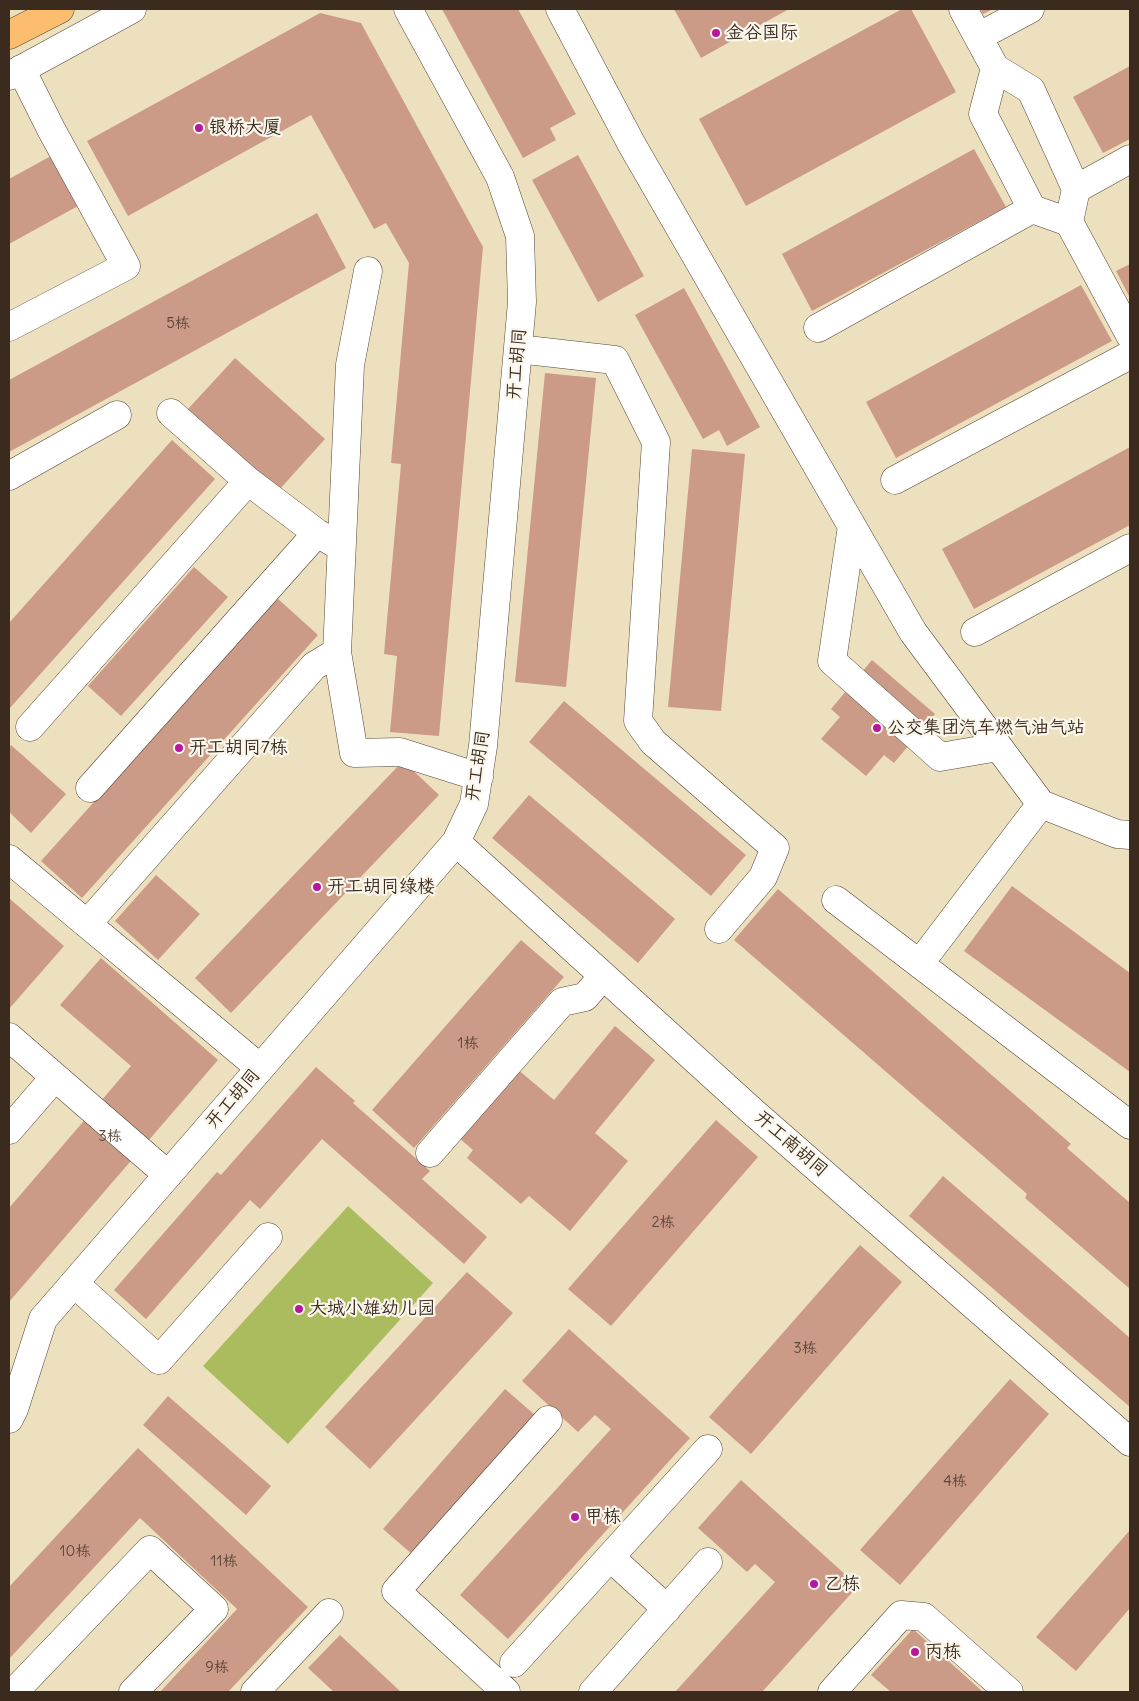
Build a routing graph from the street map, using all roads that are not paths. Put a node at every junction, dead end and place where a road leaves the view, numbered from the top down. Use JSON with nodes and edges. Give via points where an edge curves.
{"nodes":[{"id":1,"x":60,"y":9,"type":"edge"},
{"id":2,"x":132,"y":9,"type":"edge"},
{"id":3,"x":408,"y":9,"type":"edge"},
{"id":4,"x":560,"y":9,"type":"edge"},
{"id":5,"x":963,"y":9,"type":"edge"},
{"id":6,"x":1030,"y":9,"type":"edge"},
{"id":7,"x":9,"y":35,"type":"edge"},
{"id":8,"x":978,"y":37,"type":"junction"},
{"id":9,"x":995,"y":68,"type":"junction"},
{"id":10,"x":15,"y":72,"type":"edge"},
{"id":11,"x":1130,"y":159,"type":"edge"},
{"id":12,"x":1076,"y":189,"type":"junction"},
{"id":13,"x":1032,"y":208,"type":"junction"},
{"id":14,"x":1070,"y":222,"type":"junction"},
{"id":15,"x":368,"y":271,"type":"dead end"},
{"id":16,"x":9,"y":327,"type":"edge"},
{"id":17,"x":818,"y":328,"type":"dead end"},
{"id":18,"x":1130,"y":335,"type":"edge"},
{"id":19,"x":518,"y":349,"type":"junction"},
{"id":20,"x":1130,"y":355,"type":"edge"},
{"id":21,"x":170,"y":413,"type":"dead end"},
{"id":22,"x":117,"y":415,"type":"dead end"},
{"id":23,"x":9,"y":476,"type":"edge"},
{"id":24,"x":895,"y":480,"type":"dead end"},
{"id":25,"x":248,"y":482,"type":"junction"},
{"id":26,"x":852,"y":526,"type":"junction"},
{"id":27,"x":317,"y":533,"type":"junction"},
{"id":28,"x":341,"y":547,"type":"junction"},
{"id":29,"x":1130,"y":548,"type":"edge"},
{"id":30,"x":975,"y":632,"type":"dead end"},
{"id":31,"x":338,"y":652,"type":"junction"},
{"id":32,"x":30,"y":727,"type":"dead end"},
{"id":33,"x":998,"y":747,"type":"junction"},
{"id":34,"x":479,"y":777,"type":"junction"},
{"id":35,"x":90,"y":788,"type":"dead end"},
{"id":36,"x":1041,"y":804,"type":"junction"},
{"id":37,"x":1130,"y":835,"type":"edge"},
{"id":38,"x":456,"y":842,"type":"junction"},
{"id":39,"x":9,"y":859,"type":"edge"},
{"id":40,"x":836,"y":900,"type":"dead end"},
{"id":41,"x":87,"y":924,"type":"junction"},
{"id":42,"x":719,"y":929,"type":"dead end"},
{"id":43,"x":920,"y":963,"type":"junction"},
{"id":44,"x":604,"y":976,"type":"junction"},
{"id":45,"x":9,"y":1038,"type":"edge"},
{"id":46,"x":260,"y":1068,"type":"junction"},
{"id":47,"x":55,"y":1077,"type":"junction"},
{"id":48,"x":1130,"y":1125,"type":"edge"},
{"id":49,"x":9,"y":1130,"type":"edge"},
{"id":50,"x":430,"y":1153,"type":"dead end"},
{"id":51,"x":168,"y":1175,"type":"junction"},
{"id":52,"x":268,"y":1237,"type":"dead end"},
{"id":53,"x":74,"y":1283,"type":"junction"},
{"id":54,"x":14,"y":1387,"type":"edge"},
{"id":55,"x":9,"y":1419,"type":"edge"},
{"id":56,"x":548,"y":1420,"type":"dead end"},
{"id":57,"x":1130,"y":1442,"type":"edge"},
{"id":58,"x":708,"y":1449,"type":"dead end"},
{"id":59,"x":610,"y":1557,"type":"junction"},
{"id":60,"x":708,"y":1562,"type":"dead end"},
{"id":61,"x":667,"y":1609,"type":"junction"},
{"id":62,"x":329,"y":1613,"type":"dead end"},
{"id":63,"x":514,"y":1663,"type":"dead end"},
{"id":64,"x":14,"y":1692,"type":"edge"},
{"id":65,"x":133,"y":1692,"type":"edge"},
{"id":66,"x":255,"y":1692,"type":"edge"},
{"id":67,"x":506,"y":1692,"type":"edge"},
{"id":68,"x":593,"y":1692,"type":"edge"},
{"id":69,"x":832,"y":1692,"type":"edge"},
{"id":70,"x":1009,"y":1692,"type":"edge"}],
"edges":[{"from":1,"to":7,"type":"main road"},
{"from":2,"to":10,"type":"street"},
{"from":3,"to":19,"type":"street","name":"开工胡同","via":[[500,177],[520,236],[522,302]]},
{"from":4,"to":26,"type":"street","via":[[632,145]]},
{"from":5,"to":8,"type":"street"},
{"from":6,"to":8,"type":"street"},
{"from":8,"to":9,"type":"street"},
{"from":9,"to":12,"type":"street","via":[[1031,90]]},
{"from":9,"to":13,"type":"street","via":[[983,114]]},
{"from":10,"to":16,"type":"street","via":[[51,129],[126,266]]},
{"from":11,"to":12,"type":"street"},
{"from":12,"to":14,"type":"street"},
{"from":13,"to":14,"type":"street"},
{"from":13,"to":17,"type":"street"},
{"from":14,"to":18,"type":"street"},
{"from":15,"to":28,"type":"street","via":[[350,365]]},
{"from":19,"to":34,"type":"street","name":"开工胡同"},
{"from":19,"to":42,"type":"street","via":[[615,360],[656,442],[638,720],[653,742],[775,848],[763,877]]},
{"from":20,"to":24,"type":"street"},
{"from":21,"to":25,"type":"street"},
{"from":22,"to":23,"type":"street"},
{"from":25,"to":27,"type":"street"},
{"from":25,"to":32,"type":"street"},
{"from":26,"to":33,"type":"street","via":[[912,632]]},
{"from":26,"to":33,"type":"street","via":[[832,662],[940,757]]},
{"from":27,"to":28,"type":"street"},
{"from":27,"to":35,"type":"street"},
{"from":28,"to":31,"type":"street"},
{"from":29,"to":30,"type":"street"},
{"from":31,"to":34,"type":"street","via":[[354,753],[400,752]]},
{"from":31,"to":41,"type":"street","via":[[314,666]]},
{"from":33,"to":36,"type":"street"},
{"from":34,"to":38,"type":"street","name":"开工胡同","via":[[474,804]]},
{"from":36,"to":37,"type":"street","via":[[1117,834]]},
{"from":36,"to":43,"type":"street"},
{"from":38,"to":44,"type":"street","name":"开工南胡同"},
{"from":38,"to":46,"type":"street","name":"开工胡同"},
{"from":39,"to":41,"type":"street"},
{"from":40,"to":43,"type":"street"},
{"from":41,"to":46,"type":"street"},
{"from":43,"to":48,"type":"street"},
{"from":44,"to":50,"type":"street","via":[[585,997],[562,1002]]},
{"from":44,"to":57,"type":"street","name":"开工南胡同","via":[[752,1111]]},
{"from":45,"to":47,"type":"street"},
{"from":46,"to":51,"type":"street","name":"开工胡同"},
{"from":47,"to":49,"type":"street"},
{"from":47,"to":51,"type":"street"},
{"from":51,"to":53,"type":"street","name":"开工胡同"},
{"from":52,"to":53,"type":"street","via":[[159,1360]]},
{"from":53,"to":54,"type":"street","name":"开工胡同","via":[[43,1319]]},
{"from":54,"to":55,"type":"street","name":"开工胡同"},
{"from":56,"to":67,"type":"street","via":[[396,1592]]},
{"from":58,"to":59,"type":"street"},
{"from":59,"to":61,"type":"street"},
{"from":59,"to":63,"type":"street"},
{"from":60,"to":61,"type":"street"},
{"from":61,"to":68,"type":"street"},
{"from":62,"to":66,"type":"street"},
{"from":64,"to":65,"type":"street","via":[[150,1550],[214,1609]]},
{"from":69,"to":70,"type":"street","via":[[901,1615],[924,1617]]}]}
